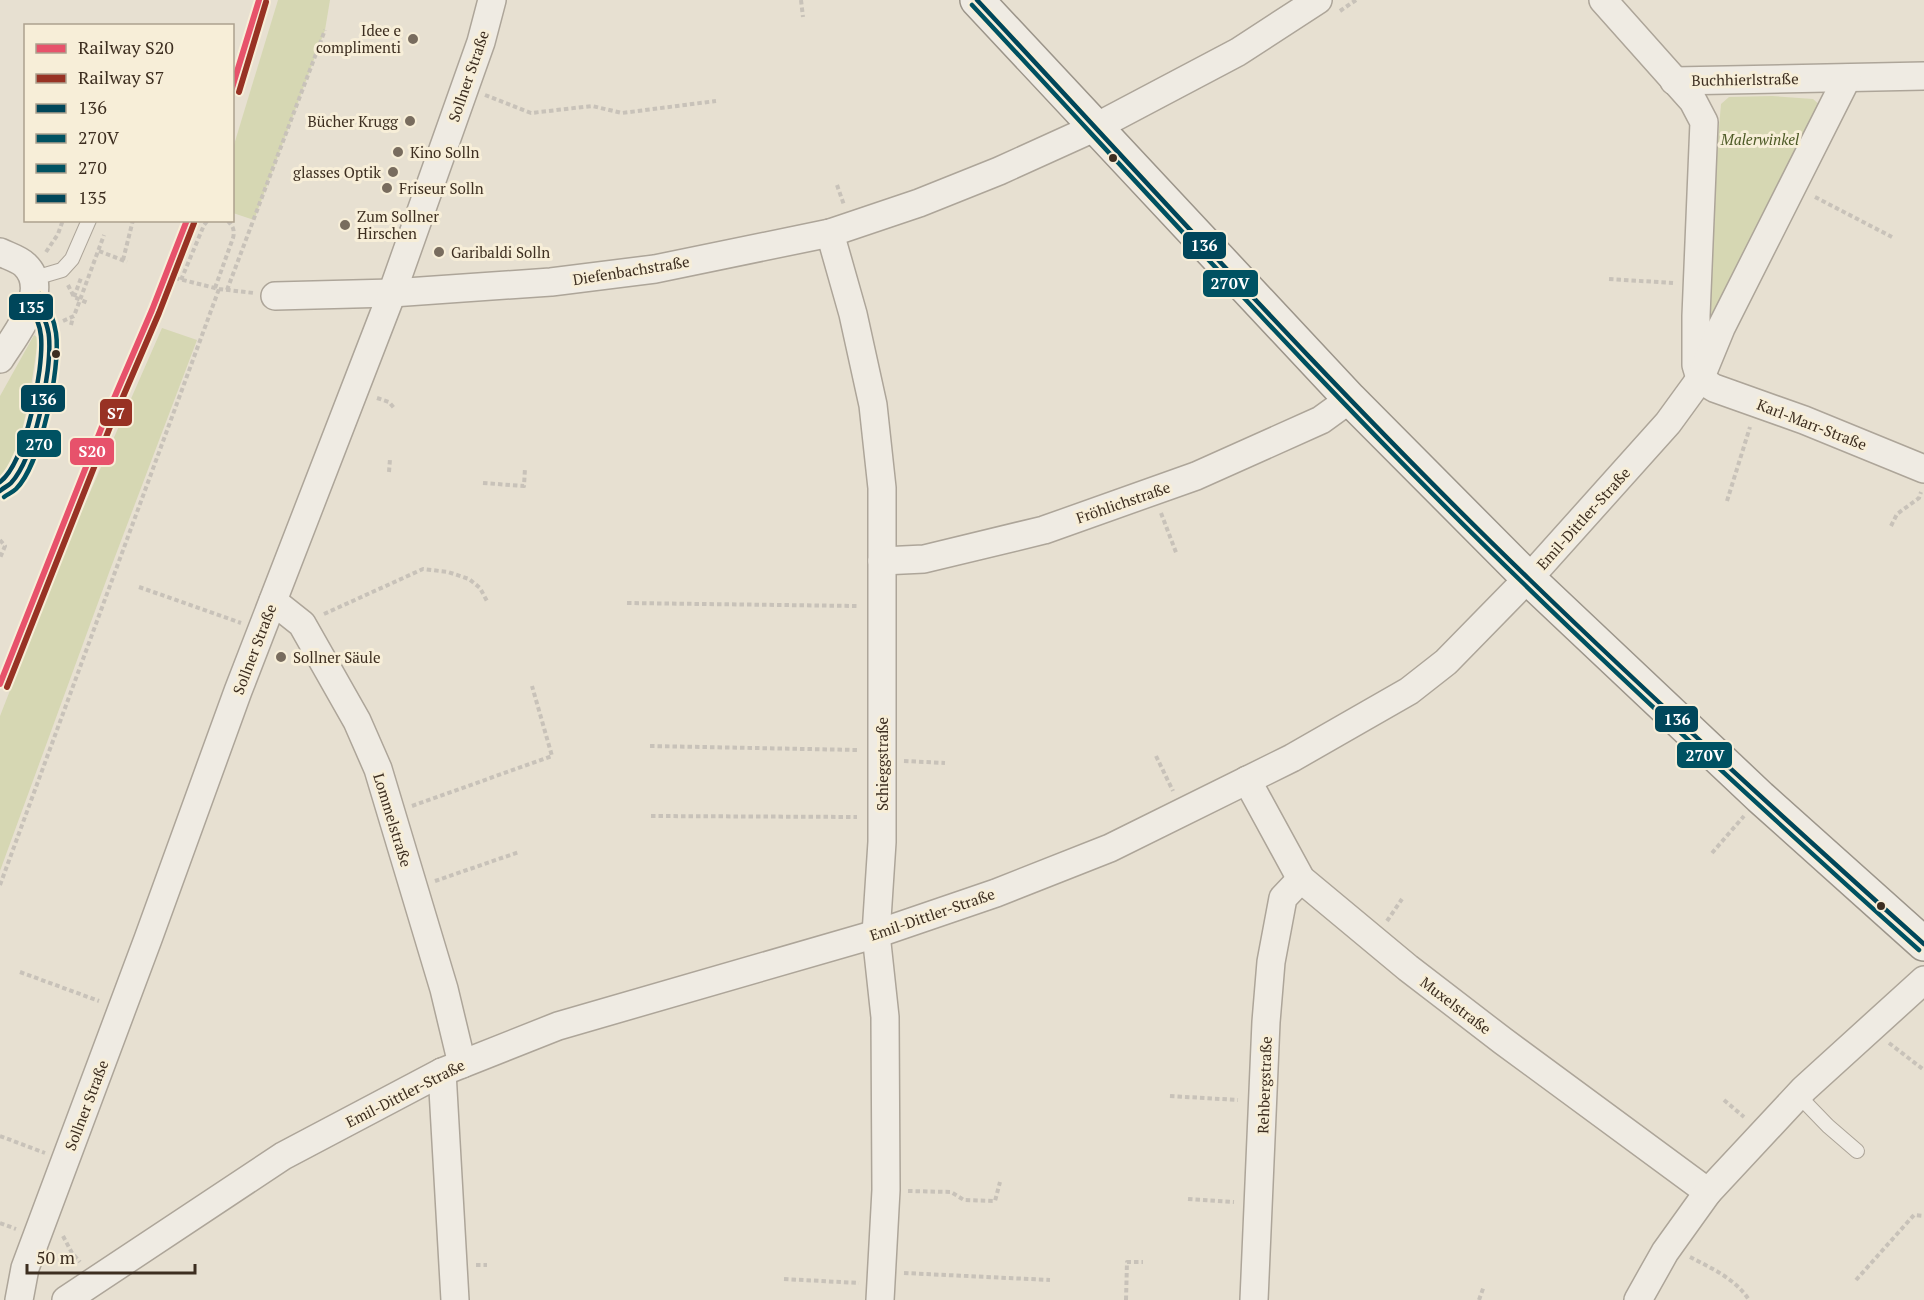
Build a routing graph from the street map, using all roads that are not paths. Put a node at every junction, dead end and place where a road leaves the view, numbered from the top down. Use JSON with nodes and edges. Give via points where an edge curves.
{"nodes":[{"id":1,"x":492,"y":0,"type":"edge"},
{"id":2,"x":977,"y":0,"type":"edge"},
{"id":3,"x":1318,"y":0,"type":"edge"},
{"id":4,"x":1603,"y":0,"type":"edge"},
{"id":5,"x":1924,"y":76,"type":"edge"},
{"id":6,"x":1847,"y":78,"type":"junction"},
{"id":7,"x":1674,"y":81,"type":"junction"},
{"id":8,"x":1096,"y":127,"type":"junction"},
{"id":9,"x":87,"y":222,"type":"edge"},
{"id":10,"x":830,"y":233,"type":"junction"},
{"id":11,"x":23,"y":273,"type":"edge"},
{"id":12,"x":392,"y":293,"type":"junction"},
{"id":13,"x":275,"y":296,"type":"road end"},
{"id":14,"x":0,"y":359,"type":"edge"},
{"id":15,"x":1700,"y":379,"type":"junction"},
{"id":16,"x":1350,"y":399,"type":"junction"},
{"id":17,"x":1924,"y":470,"type":"edge"},
{"id":18,"x":0,"y":491,"type":"edge"},
{"id":19,"x":882,"y":561,"type":"junction"},
{"id":20,"x":1528,"y":579,"type":"junction"},
{"id":21,"x":273,"y":601,"type":"junction"},
{"id":22,"x":1247,"y":780,"type":"junction"},
{"id":23,"x":1301,"y":879,"type":"junction"},
{"id":24,"x":876,"y":934,"type":"junction"},
{"id":25,"x":1924,"y":944,"type":"edge"},
{"id":26,"x":1924,"y":980,"type":"edge"},
{"id":27,"x":452,"y":1068,"type":"junction"},
{"id":28,"x":1797,"y":1095,"type":"junction"},
{"id":29,"x":1857,"y":1151,"type":"dead end"},
{"id":30,"x":1708,"y":1192,"type":"junction"},
{"id":31,"x":881,"y":1285,"type":"edge"},
{"id":32,"x":19,"y":1300,"type":"edge"},
{"id":33,"x":66,"y":1300,"type":"edge"},
{"id":34,"x":455,"y":1300,"type":"edge"},
{"id":35,"x":1254,"y":1300,"type":"edge"},
{"id":36,"x":1638,"y":1300,"type":"edge"}],
"edges":[{"from":1,"to":12,"type":"street","name":"Sollner Straße","via":[[482,42]]},
{"from":2,"to":8,"type":"street"},
{"from":3,"to":8,"type":"street","name":"Diefenbachstraße","via":[[1238,52]]},
{"from":4,"to":7,"type":"street","name":"Buchhierlstraße"},
{"from":5,"to":6,"type":"street","name":"Buchhierlstraße"},
{"from":6,"to":7,"type":"street","name":"Buchhierlstraße"},
{"from":6,"to":15,"type":"street","via":[[1720,328]]},
{"from":7,"to":15,"type":"street","via":[[1693,101],[1704,122],[1697,285],[1696,365]]},
{"from":8,"to":10,"type":"street","name":"Diefenbachstraße","via":[[919,203]]},
{"from":8,"to":16,"type":"street"},
{"from":9,"to":11,"type":"lane","via":[[72,259],[62,270]]},
{"from":10,"to":12,"type":"street","name":"Diefenbachstraße","via":[[655,269],[551,282]]},
{"from":10,"to":19,"type":"street","name":"Schieggstraße","via":[[873,405],[882,488]]},
{"from":11,"to":14,"type":"street","via":[[27,315]]},
{"from":11,"to":18,"type":"lane","via":[[46,318],[47,376],[25,461],[16,477]]},
{"from":12,"to":13,"type":"street","name":"Diefenbachstraße"},
{"from":12,"to":21,"type":"street","name":"Sollner Straße"},
{"from":15,"to":17,"type":"street","name":"Karl-Marr-Straße","via":[[1714,388]]},
{"from":15,"to":20,"type":"street","name":"Emil-Dittler-Straße","via":[[1668,423]]},
{"from":16,"to":19,"type":"street","name":"Fröhlichstraße","via":[[1322,420],[1196,476],[1044,530],[924,560]]},
{"from":16,"to":20,"type":"street"},
{"from":19,"to":24,"type":"street","name":"Schieggstraße","via":[[882,817]]},
{"from":20,"to":22,"type":"street","name":"Emil-Dittler-Straße","via":[[1446,662],[1409,691]]},
{"from":20,"to":25,"type":"street","via":[[1760,797]]},
{"from":21,"to":27,"type":"street","name":"Lommelstraße","via":[[302,624],[357,721],[378,769],[444,989]]},
{"from":21,"to":32,"type":"street","name":"Sollner Straße","via":[[25,1268]]},
{"from":22,"to":23,"type":"street","name":"Muxelstraße"},
{"from":22,"to":24,"type":"street","name":"Emil-Dittler-Straße","via":[[1110,848]]},
{"from":23,"to":30,"type":"street","name":"Muxelstraße","via":[[1426,982]]},
{"from":23,"to":35,"type":"street","name":"Rehbergstraße","via":[[1283,898],[1270,962]]},
{"from":24,"to":27,"type":"street","name":"Emil-Dittler-Straße","via":[[558,1026]]},
{"from":24,"to":31,"type":"street","name":"Schieggstraße","via":[[885,1017],[886,1190]]},
{"from":26,"to":28,"type":"street"},
{"from":27,"to":33,"type":"street","name":"Emil-Dittler-Straße","via":[[283,1156]]},
{"from":27,"to":34,"type":"street","name":"Lommelstraße"},
{"from":28,"to":29,"type":"lane"},
{"from":28,"to":30,"type":"street"},
{"from":30,"to":36,"type":"street","via":[[1665,1252]]}]}
